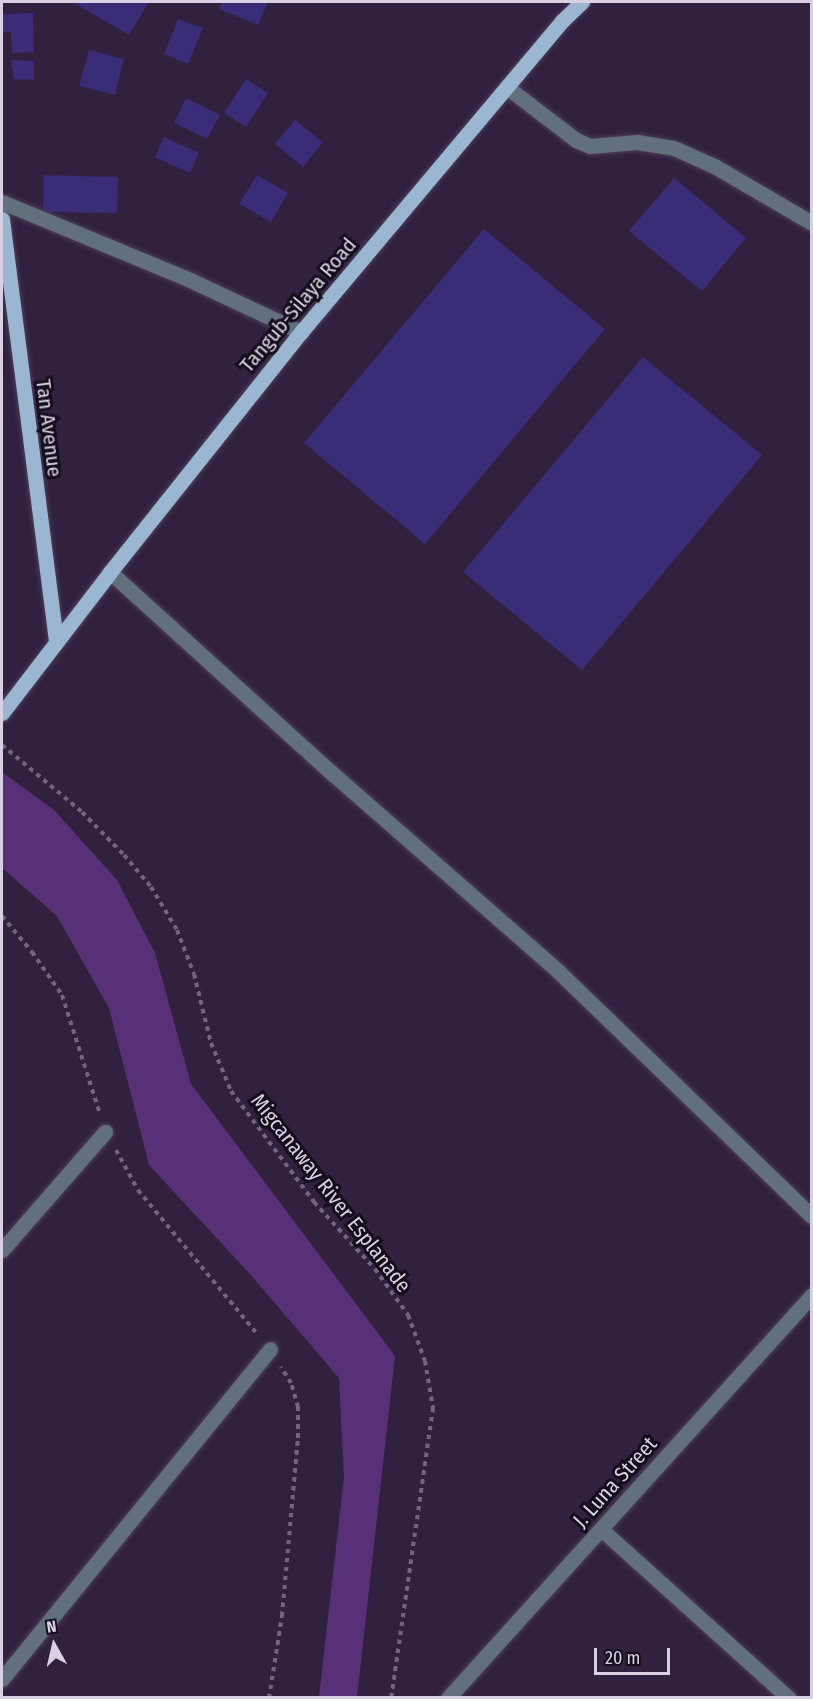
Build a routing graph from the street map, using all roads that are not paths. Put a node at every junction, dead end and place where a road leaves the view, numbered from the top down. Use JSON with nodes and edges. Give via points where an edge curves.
{"nodes":[{"id":1,"x":582,"y":2,"type":"edge"},
{"id":2,"x":508,"y":88,"type":"junction"},
{"id":3,"x":2,"y":202,"type":"edge"},
{"id":4,"x":2,"y":219,"type":"edge"},
{"id":5,"x":812,"y":223,"type":"edge"},
{"id":6,"x":4,"y":255,"type":"edge"},
{"id":7,"x":301,"y":332,"type":"junction"},
{"id":8,"x":110,"y":572,"type":"junction"},
{"id":9,"x":56,"y":642,"type":"junction"},
{"id":10,"x":2,"y":713,"type":"edge"},
{"id":11,"x":105,"y":1132,"type":"road end"},
{"id":12,"x":812,"y":1216,"type":"edge"},
{"id":13,"x":2,"y":1250,"type":"edge"},
{"id":14,"x":812,"y":1295,"type":"edge"},
{"id":15,"x":270,"y":1349,"type":"road end"},
{"id":16,"x":601,"y":1529,"type":"junction"},
{"id":17,"x":2,"y":1679,"type":"edge"},
{"id":18,"x":448,"y":1698,"type":"edge"},
{"id":19,"x":789,"y":1698,"type":"edge"}],
"edges":[{"from":1,"to":2,"type":"main road","name":"Tangub-Silaya Road"},
{"from":2,"to":5,"type":"street","via":[[576,140],[590,146],[637,142],[674,148],[716,167]]},
{"from":2,"to":7,"type":"main road","name":"Tangub-Silaya Road"},
{"from":3,"to":7,"type":"street","via":[[190,280]]},
{"from":4,"to":6,"type":"main road","name":"Tan Avenue"},
{"from":6,"to":9,"type":"main road","name":"Tan Avenue"},
{"from":7,"to":8,"type":"main road","name":"Tangub-Silaya Road"},
{"from":8,"to":9,"type":"main road","name":"Tangub-Silaya Road"},
{"from":8,"to":12,"type":"street","via":[[559,972]]},
{"from":9,"to":10,"type":"main road","name":"Tangub-Silaya Road"},
{"from":11,"to":13,"type":"street"},
{"from":14,"to":16,"type":"street","name":"J. Luna Street"},
{"from":15,"to":17,"type":"street"},
{"from":16,"to":18,"type":"street","name":"J. Luna Street"},
{"from":16,"to":19,"type":"street"}]}
